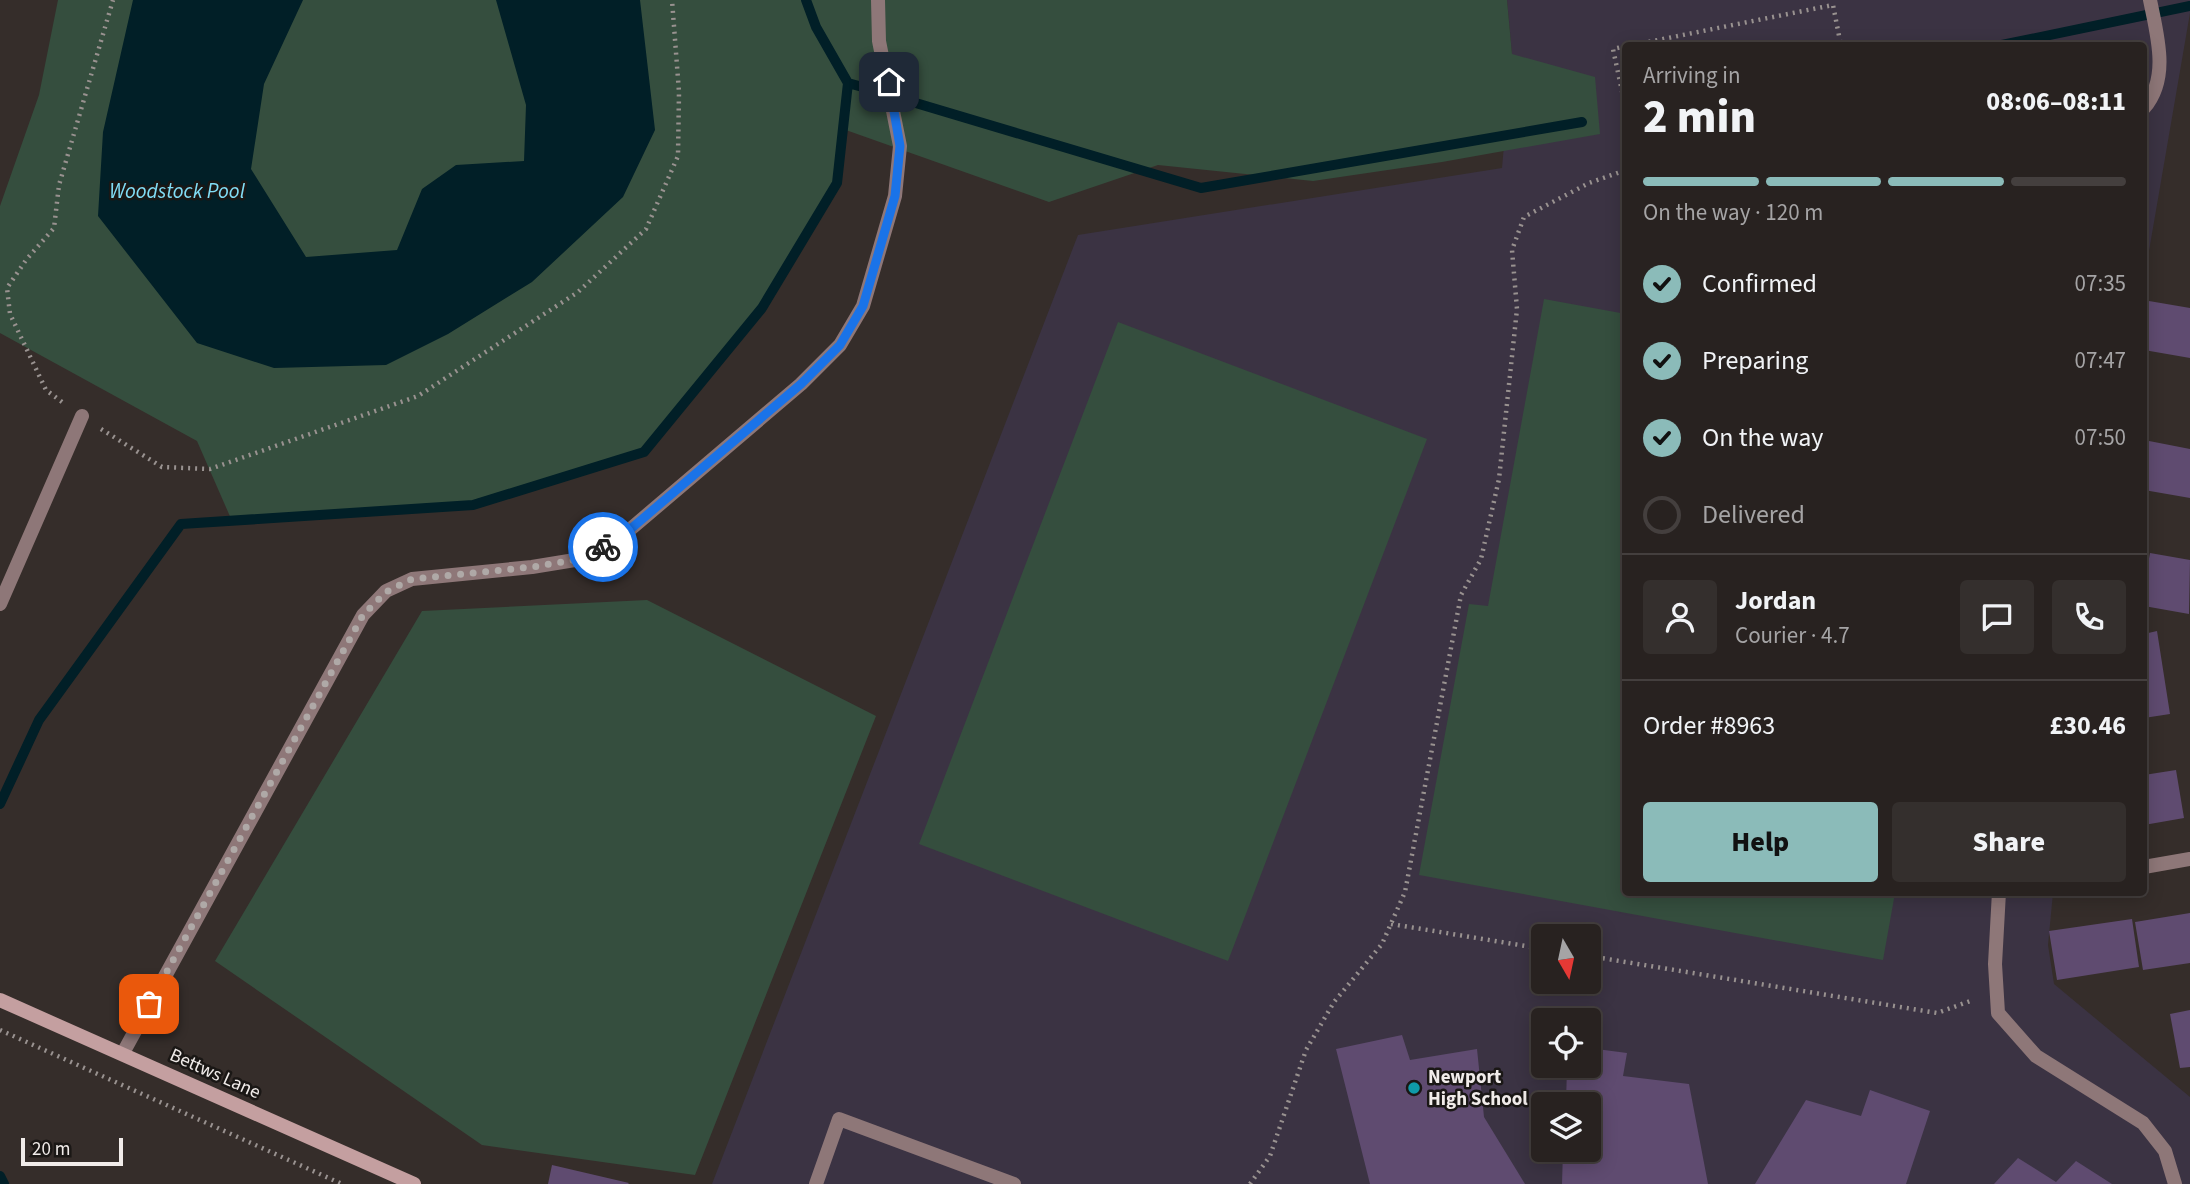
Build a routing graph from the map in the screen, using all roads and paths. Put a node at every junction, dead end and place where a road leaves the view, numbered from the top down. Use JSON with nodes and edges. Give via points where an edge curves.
{"nodes":[{"id":1,"x":113,"y":0,"type":"edge"},
{"id":2,"x":673,"y":0,"type":"edge"},
{"id":3,"x":878,"y":0,"type":"edge"},
{"id":4,"x":2150,"y":0,"type":"edge"},
{"id":5,"x":1647,"y":42,"type":"edge"},
{"id":6,"x":1840,"y":42,"type":"edge"},
{"id":7,"x":1622,"y":47,"type":"edge"},
{"id":8,"x":1622,"y":91,"type":"edge"},
{"id":9,"x":2147,"y":104,"type":"edge"},
{"id":10,"x":1622,"y":171,"type":"edge"},
{"id":11,"x":82,"y":416,"type":"junction"},
{"id":12,"x":0,"y":604,"type":"edge"},
{"id":13,"x":2190,"y":859,"type":"edge"},
{"id":14,"x":2147,"y":866,"type":"edge"},
{"id":15,"x":1999,"y":896,"type":"edge"},
{"id":16,"x":1391,"y":924,"type":"junction"},
{"id":17,"x":1531,"y":946,"type":"edge"},
{"id":18,"x":1601,"y":958,"type":"edge"},
{"id":19,"x":1997,"y":992,"type":"junction"},
{"id":20,"x":1,"y":1000,"type":"edge"},
{"id":21,"x":0,"y":1030,"type":"edge"},
{"id":22,"x":123,"y":1053,"type":"junction"},
{"id":23,"x":342,"y":1184,"type":"edge"},
{"id":24,"x":414,"y":1184,"type":"edge"},
{"id":25,"x":816,"y":1184,"type":"edge"},
{"id":26,"x":1014,"y":1184,"type":"edge"},
{"id":27,"x":1250,"y":1184,"type":"edge"},
{"id":28,"x":2175,"y":1184,"type":"edge"}],
"edges":[{"from":1,"to":11,"type":"path","via":[[59,185],[54,228],[8,288],[10,314],[46,390]]},
{"from":2,"to":11,"type":"path","via":[[678,156],[646,229],[578,292],[418,396],[210,469],[162,467]]},
{"from":3,"to":22,"type":"street","via":[[879,41],[900,146],[895,196],[863,306],[840,345],[801,384],[620,538],[581,559],[412,579],[386,592],[363,615]]},
{"from":4,"to":9,"type":"street","via":[[2160,72]]},
{"from":5,"to":6,"type":"path","via":[[1833,5]]},
{"from":7,"to":8,"type":"path","via":[[1613,48]]},
{"from":10,"to":16,"type":"path","via":[[1524,216],[1513,250],[1517,309],[1499,479],[1480,559],[1461,595],[1405,892]]},
{"from":11,"to":12,"type":"street"},
{"from":13,"to":14,"type":"street"},
{"from":15,"to":19,"type":"street"},
{"from":16,"to":17,"type":"path"},
{"from":16,"to":27,"type":"path","via":[[1382,944],[1334,1002],[1306,1050],[1270,1156]]},
{"from":18,"to":19,"type":"path","via":[[1937,1013]]},
{"from":19,"to":28,"type":"street","via":[[1998,1013],[2036,1056],[2143,1123],[2165,1151]]},
{"from":20,"to":22,"type":"street","name":"Bettws Lane"},
{"from":21,"to":23,"type":"path"},
{"from":22,"to":24,"type":"street","name":"Bettws Lane"},
{"from":25,"to":26,"type":"street","via":[[839,1119]]}]}
